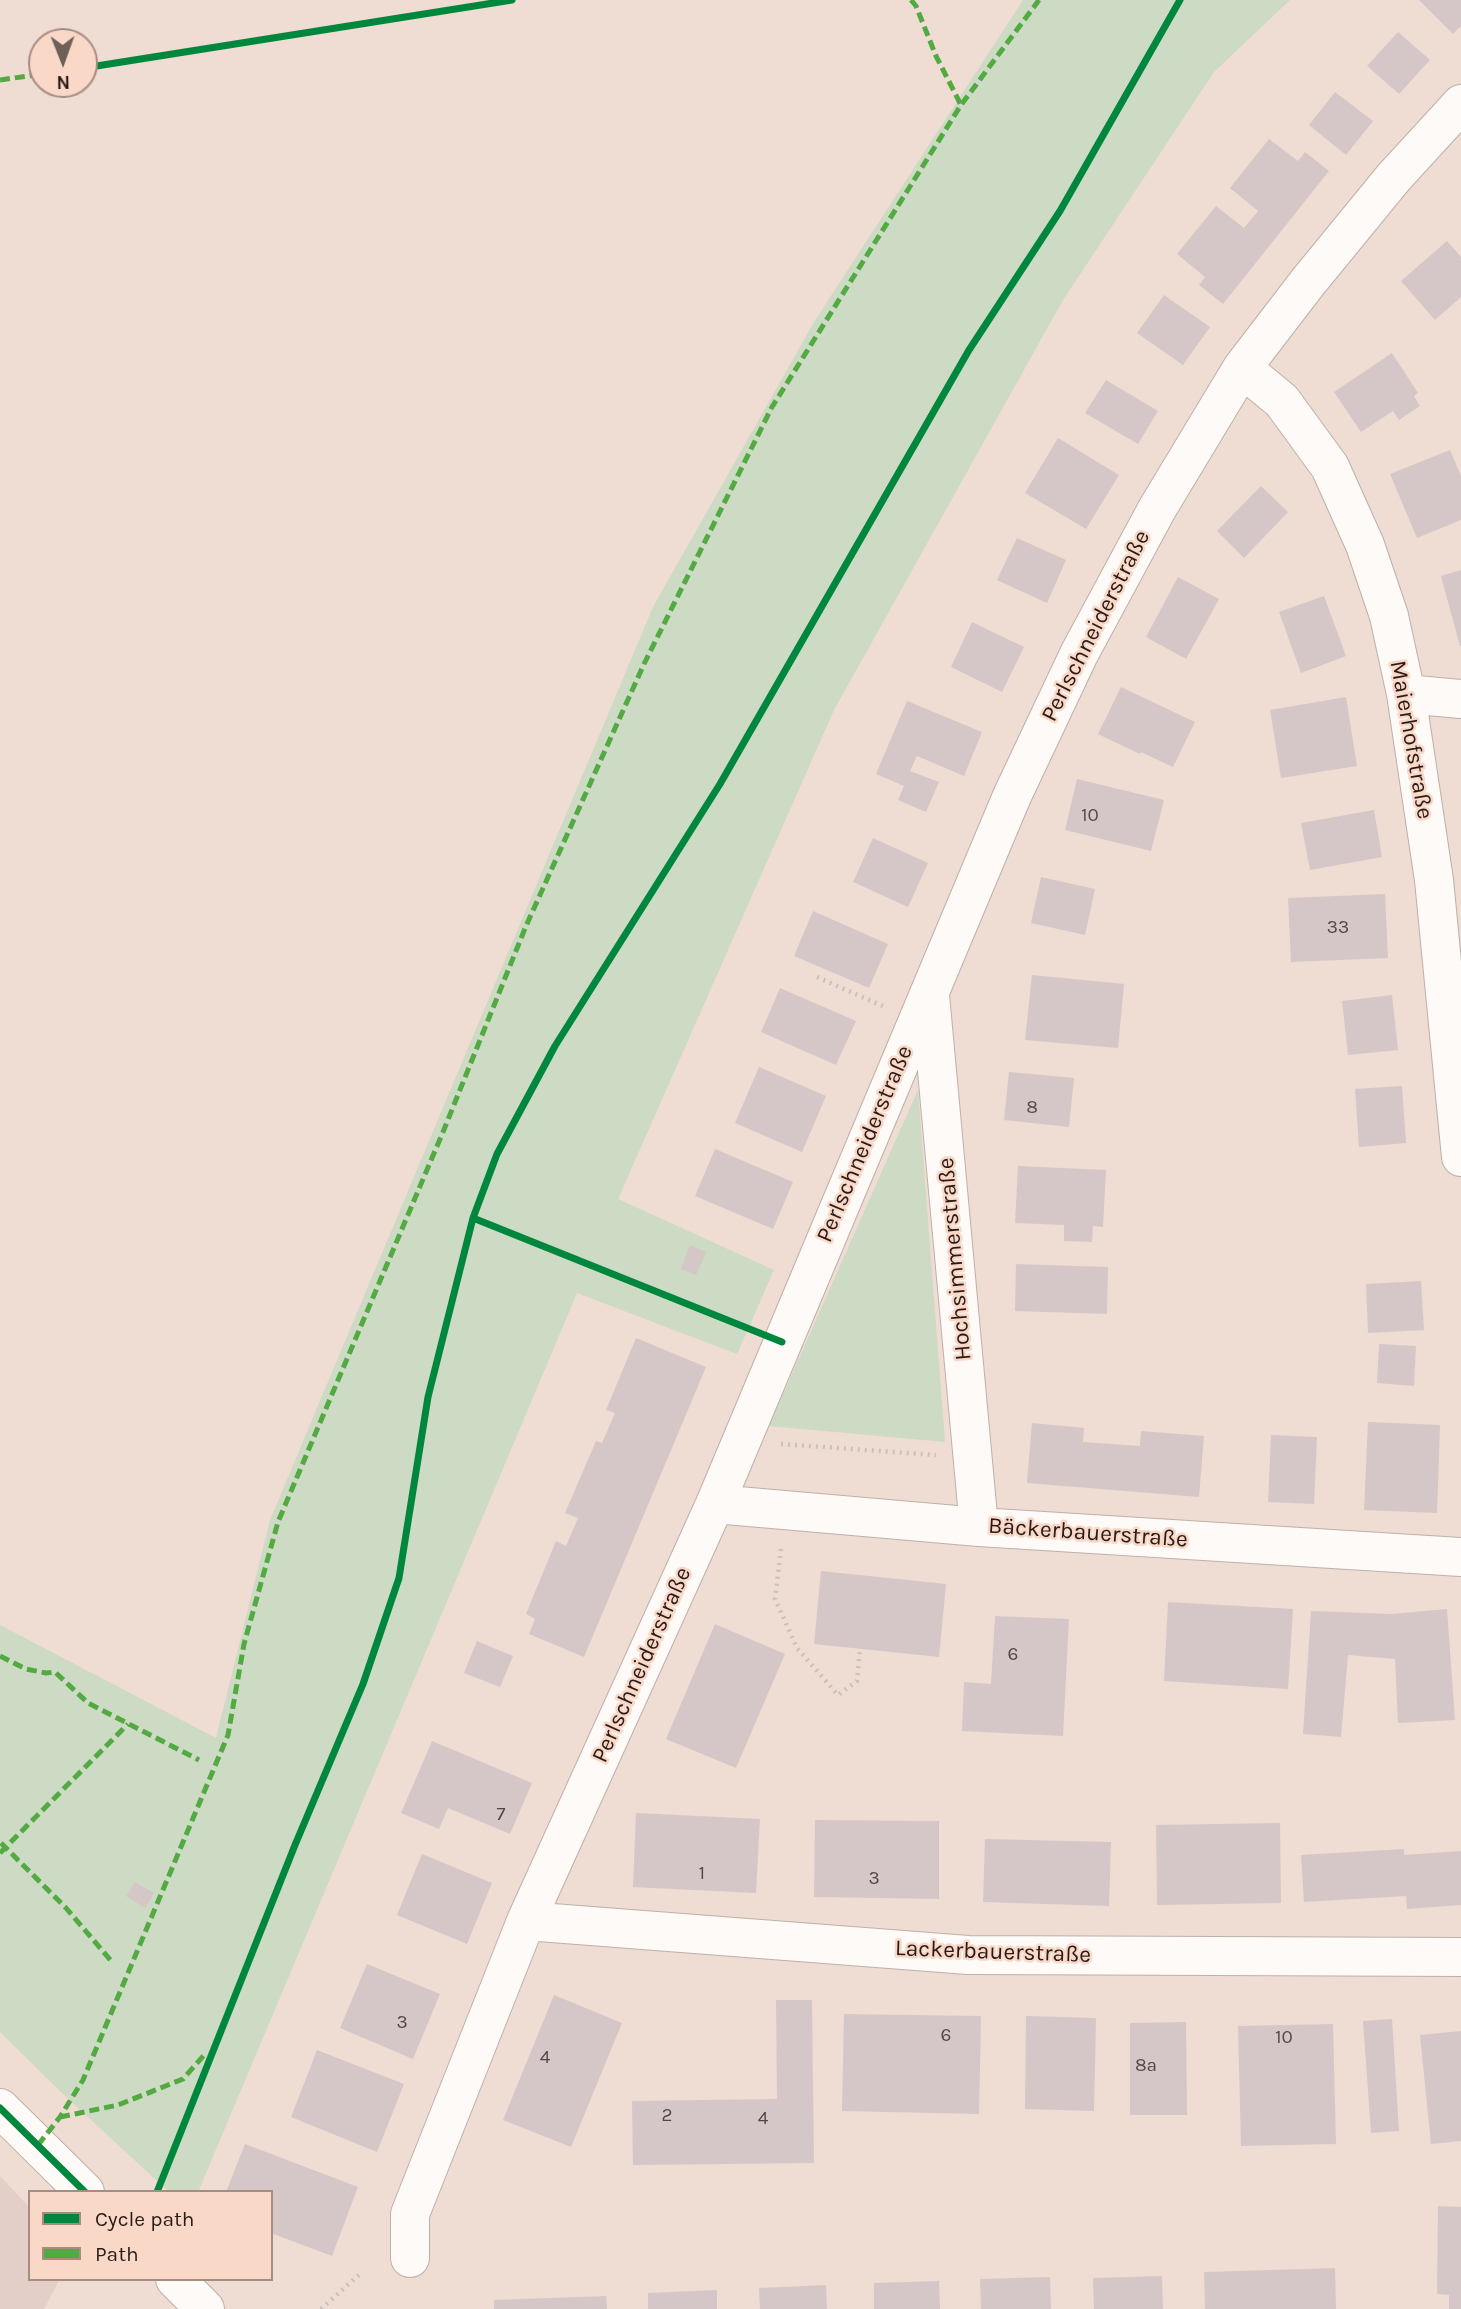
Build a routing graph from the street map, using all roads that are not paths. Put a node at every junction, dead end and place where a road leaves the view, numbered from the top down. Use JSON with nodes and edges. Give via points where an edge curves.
{"nodes":[{"id":1,"x":1461,"y":104,"type":"edge"},
{"id":2,"x":1241,"y":369,"type":"junction"},
{"id":3,"x":1406,"y":694,"type":"junction"},
{"id":4,"x":1461,"y":699,"type":"edge"},
{"id":5,"x":923,"y":1007,"type":"junction"},
{"id":6,"x":1461,"y":1157,"type":"edge"},
{"id":7,"x":715,"y":1504,"type":"junction"},
{"id":8,"x":979,"y":1527,"type":"junction"},
{"id":9,"x":1461,"y":1557,"type":"edge"},
{"id":10,"x":526,"y":1921,"type":"junction"},
{"id":11,"x":1461,"y":1957,"type":"edge"},
{"id":12,"x":0,"y":2108,"type":"edge"},
{"id":13,"x":83,"y":2190,"type":"edge"},
{"id":14,"x":410,"y":2258,"type":"dead end"},
{"id":15,"x":177,"y":2281,"type":"edge"},
{"id":16,"x":205,"y":2309,"type":"edge"}],
"edges":[{"from":1,"to":2,"type":"street","name":"Perlschneiderstraße","via":[[1394,177]]},
{"from":2,"to":3,"type":"street","name":"Maierhofstraße","via":[[1282,401],[1330,467],[1377,580]]},
{"from":2,"to":5,"type":"street","name":"Perlschneiderstraße","via":[[1157,509],[1079,654],[1012,796]]},
{"from":3,"to":4,"type":"street"},
{"from":3,"to":6,"type":"street","name":"Maierhofstraße","via":[[1434,880]]},
{"from":5,"to":7,"type":"street","name":"Perlschneiderstraße"},
{"from":5,"to":8,"type":"street","name":"Hochsimmerstraße"},
{"from":7,"to":8,"type":"street","name":"Bäckerbauerstraße"},
{"from":7,"to":10,"type":"street","name":"Perlschneiderstraße"},
{"from":8,"to":9,"type":"street","name":"Bäckerbauerstraße"},
{"from":10,"to":11,"type":"street","name":"Lackerbauerstraße","via":[[968,1955]]},
{"from":10,"to":14,"type":"street","name":"Perlschneiderstraße","via":[[410,2214]]},
{"from":12,"to":13,"type":"street"},
{"from":15,"to":16,"type":"street"}]}
